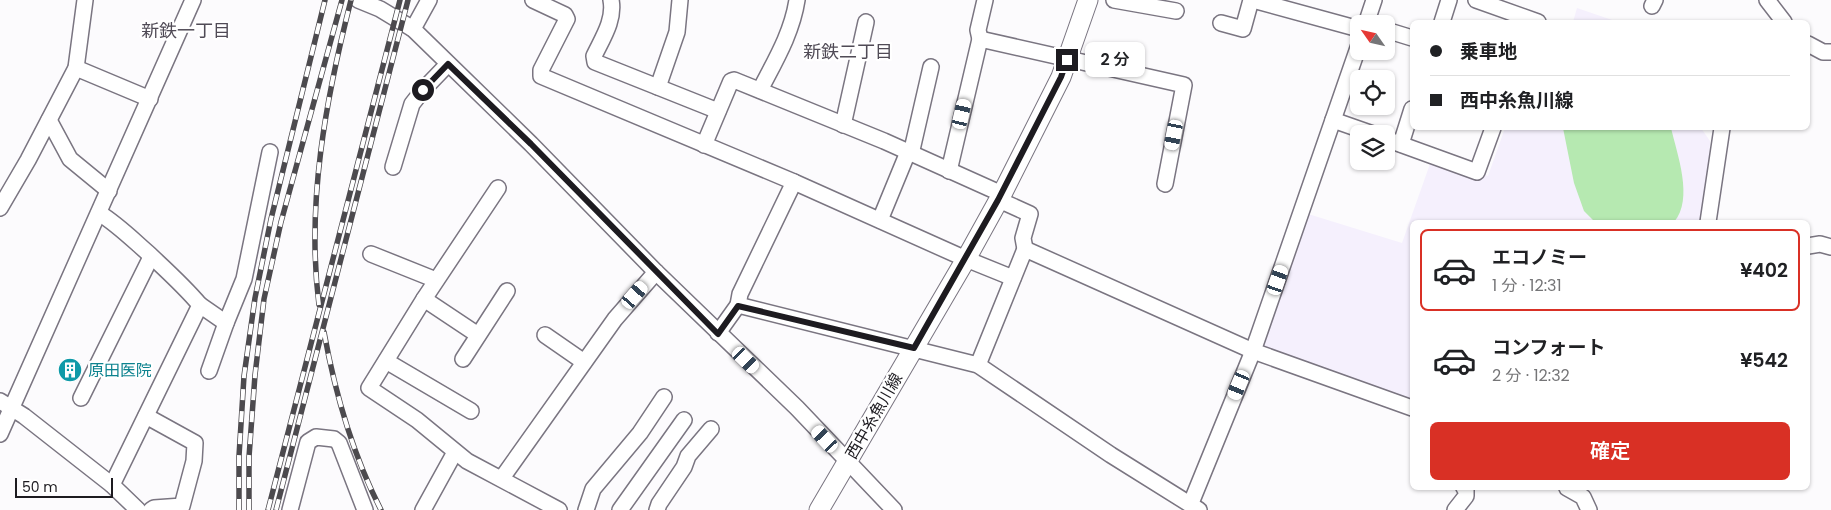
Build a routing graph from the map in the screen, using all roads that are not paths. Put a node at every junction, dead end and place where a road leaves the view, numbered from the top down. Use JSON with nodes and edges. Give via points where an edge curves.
{"nodes":[{"id":1,"x":86,"y":0,"type":"edge"},
{"id":2,"x":193,"y":0,"type":"edge"},
{"id":3,"x":358,"y":0,"type":"edge"},
{"id":4,"x":429,"y":0,"type":"edge"},
{"id":5,"x":533,"y":0,"type":"edge"},
{"id":6,"x":611,"y":0,"type":"edge"},
{"id":7,"x":680,"y":0,"type":"edge"},
{"id":8,"x":797,"y":0,"type":"edge"},
{"id":9,"x":985,"y":0,"type":"edge"},
{"id":10,"x":1088,"y":0,"type":"edge"},
{"id":11,"x":1114,"y":0,"type":"edge"},
{"id":12,"x":1252,"y":0,"type":"edge"},
{"id":13,"x":1374,"y":0,"type":"edge"},
{"id":14,"x":1449,"y":0,"type":"edge"},
{"id":15,"x":1476,"y":0,"type":"edge"},
{"id":16,"x":1766,"y":0,"type":"edge"},
{"id":17,"x":1176,"y":11,"type":"dead end"},
{"id":18,"x":1370,"y":15,"type":"edge"},
{"id":19,"x":1443,"y":20,"type":"edge"},
{"id":20,"x":1532,"y":20,"type":"edge"},
{"id":21,"x":1782,"y":20,"type":"edge"},
{"id":22,"x":866,"y":22,"type":"dead end"},
{"id":23,"x":1221,"y":23,"type":"dead end"},
{"id":24,"x":1350,"y":27,"type":"edge"},
{"id":25,"x":413,"y":29,"type":"junction"},
{"id":26,"x":1395,"y":33,"type":"edge"},
{"id":27,"x":1410,"y":37,"type":"edge"},
{"id":28,"x":980,"y":39,"type":"junction"},
{"id":29,"x":1810,"y":45,"type":"edge"},
{"id":30,"x":1831,"y":52,"type":"edge"},
{"id":31,"x":1067,"y":60,"type":"junction"},
{"id":32,"x":1354,"y":60,"type":"edge"},
{"id":33,"x":448,"y":64,"type":"junction"},
{"id":34,"x":76,"y":68,"type":"junction"},
{"id":35,"x":932,"y":68,"type":"dead end"},
{"id":36,"x":658,"y":87,"type":"junction"},
{"id":37,"x":760,"y":90,"type":"junction"},
{"id":38,"x":150,"y":99,"type":"junction"},
{"id":39,"x":718,"y":111,"type":"junction"},
{"id":40,"x":1410,"y":112,"type":"edge"},
{"id":41,"x":49,"y":120,"type":"junction"},
{"id":42,"x":1333,"y":120,"type":"junction"},
{"id":43,"x":843,"y":125,"type":"junction"},
{"id":44,"x":1350,"y":126,"type":"edge"},
{"id":45,"x":1492,"y":130,"type":"edge"},
{"id":46,"x":1722,"y":130,"type":"edge"},
{"id":47,"x":1395,"y":138,"type":"edge"},
{"id":48,"x":1395,"y":142,"type":"edge"},
{"id":49,"x":704,"y":145,"type":"junction"},
{"id":50,"x":270,"y":152,"type":"dead end"},
{"id":51,"x":910,"y":153,"type":"junction"},
{"id":52,"x":393,"y":167,"type":"dead end"},
{"id":53,"x":949,"y":171,"type":"junction"},
{"id":54,"x":794,"y":182,"type":"junction"},
{"id":55,"x":1165,"y":184,"type":"dead end"},
{"id":56,"x":498,"y":188,"type":"dead end"},
{"id":57,"x":109,"y":191,"type":"junction"},
{"id":58,"x":1000,"y":197,"type":"junction"},
{"id":59,"x":0,"y":208,"type":"edge"},
{"id":60,"x":99,"y":213,"type":"junction"},
{"id":61,"x":880,"y":220,"type":"junction"},
{"id":62,"x":1708,"y":220,"type":"edge"},
{"id":63,"x":1810,"y":246,"type":"edge"},
{"id":64,"x":1831,"y":247,"type":"edge"},
{"id":65,"x":1025,"y":249,"type":"junction"},
{"id":66,"x":370,"y":254,"type":"dead end"},
{"id":67,"x":152,"y":256,"type":"junction"},
{"id":68,"x":966,"y":259,"type":"junction"},
{"id":69,"x":656,"y":272,"type":"junction"},
{"id":70,"x":1013,"y":278,"type":"junction"},
{"id":71,"x":436,"y":280,"type":"junction"},
{"id":72,"x":507,"y":292,"type":"dead end"},
{"id":73,"x":424,"y":299,"type":"junction"},
{"id":74,"x":200,"y":305,"type":"junction"},
{"id":75,"x":738,"y":306,"type":"junction"},
{"id":76,"x":226,"y":322,"type":"junction"},
{"id":77,"x":718,"y":334,"type":"junction"},
{"id":78,"x":545,"y":335,"type":"dead end"},
{"id":79,"x":478,"y":336,"type":"junction"},
{"id":80,"x":914,"y":348,"type":"junction"},
{"id":81,"x":1253,"y":351,"type":"junction"},
{"id":82,"x":463,"y":359,"type":"dead end"},
{"id":83,"x":386,"y":360,"type":"junction"},
{"id":84,"x":584,"y":362,"type":"junction"},
{"id":85,"x":978,"y":364,"type":"junction"},
{"id":86,"x":209,"y":371,"type":"dead end"},
{"id":87,"x":664,"y":397,"type":"dead end"},
{"id":88,"x":80,"y":398,"type":"dead end"},
{"id":89,"x":6,"y":404,"type":"edge"},
{"id":90,"x":1410,"y":407,"type":"edge"},
{"id":91,"x":471,"y":411,"type":"dead end"},
{"id":92,"x":146,"y":416,"type":"junction"},
{"id":93,"x":684,"y":420,"type":"dead end"},
{"id":94,"x":711,"y":429,"type":"dead end"},
{"id":95,"x":0,"y":434,"type":"edge"},
{"id":96,"x":455,"y":452,"type":"junction"},
{"id":97,"x":847,"y":462,"type":"junction"},
{"id":98,"x":502,"y":478,"type":"junction"},
{"id":99,"x":112,"y":485,"type":"junction"},
{"id":100,"x":1466,"y":490,"type":"edge"},
{"id":101,"x":1570,"y":490,"type":"edge"},
{"id":102,"x":1584,"y":501,"type":"edge"},
{"id":103,"x":1195,"y":507,"type":"edge"},
{"id":104,"x":820,"y":508,"type":"edge"},
{"id":105,"x":138,"y":510,"type":"edge"},
{"id":106,"x":152,"y":510,"type":"edge"},
{"id":107,"x":290,"y":510,"type":"edge"},
{"id":108,"x":365,"y":510,"type":"edge"},
{"id":109,"x":423,"y":510,"type":"edge"},
{"id":110,"x":559,"y":510,"type":"edge"},
{"id":111,"x":586,"y":510,"type":"edge"},
{"id":112,"x":620,"y":510,"type":"edge"},
{"id":113,"x":657,"y":510,"type":"edge"},
{"id":114,"x":894,"y":510,"type":"edge"},
{"id":115,"x":1455,"y":510,"type":"edge"}],
"edges":[{"from":1,"to":34,"type":"street"},
{"from":2,"to":38,"type":"street"},
{"from":3,"to":25,"type":"street"},
{"from":4,"to":25,"type":"street"},
{"from":5,"to":49,"type":"street","via":[[565,15],[566,19],[541,76]]},
{"from":6,"to":36,"type":"street","via":[[608,29],[594,56],[595,62]]},
{"from":7,"to":36,"type":"street","via":[[677,32]]},
{"from":8,"to":37,"type":"street","via":[[787,37]]},
{"from":9,"to":28,"type":"street","via":[[978,30]]},
{"from":10,"to":31,"type":"main road","name":"西中糸魚川線"},
{"from":11,"to":17,"type":"street"},
{"from":12,"to":23,"type":"street","via":[[1243,29]]},
{"from":12,"to":24,"type":"street"},
{"from":13,"to":18,"type":"street"},
{"from":14,"to":19,"type":"street"},
{"from":15,"to":20,"type":"street"},
{"from":16,"to":21,"type":"street"},
{"from":22,"to":43,"type":"street"},
{"from":25,"to":33,"type":"street"},
{"from":26,"to":27,"type":"street"},
{"from":28,"to":31,"type":"street"},
{"from":28,"to":53,"type":"street"},
{"from":29,"to":30,"type":"street","via":[[1823,52]]},
{"from":31,"to":55,"type":"street","via":[[1184,86]]},
{"from":31,"to":58,"type":"main road","name":"西中糸魚川線"},
{"from":32,"to":42,"type":"street"},
{"from":33,"to":52,"type":"street","via":[[412,104]]},
{"from":33,"to":69,"type":"street"},
{"from":34,"to":38,"type":"street"},
{"from":34,"to":41,"type":"street"},
{"from":35,"to":51,"type":"street"},
{"from":36,"to":39,"type":"street"},
{"from":37,"to":39,"type":"street","via":[[738,80],[731,81]]},
{"from":37,"to":43,"type":"street"},
{"from":38,"to":57,"type":"street"},
{"from":39,"to":49,"type":"street"},
{"from":40,"to":47,"type":"street"},
{"from":41,"to":57,"type":"street","via":[[70,159]]},
{"from":41,"to":59,"type":"street"},
{"from":42,"to":44,"type":"street"},
{"from":42,"to":81,"type":"street"},
{"from":43,"to":51,"type":"street"},
{"from":45,"to":48,"type":"street","via":[[1477,172]]},
{"from":46,"to":62,"type":"street"},
{"from":49,"to":54,"type":"street"},
{"from":50,"to":76,"type":"street","via":[[244,280]]},
{"from":51,"to":53,"type":"street"},
{"from":51,"to":61,"type":"street"},
{"from":53,"to":58,"type":"street"},
{"from":54,"to":61,"type":"street"},
{"from":54,"to":75,"type":"street","via":[[740,294]]},
{"from":56,"to":71,"type":"street"},
{"from":57,"to":60,"type":"street"},
{"from":58,"to":65,"type":"street","via":[[1030,214],[1023,238]]},
{"from":58,"to":68,"type":"main road","name":"西中糸魚川線"},
{"from":60,"to":67,"type":"street"},
{"from":60,"to":89,"type":"street"},
{"from":61,"to":68,"type":"street"},
{"from":63,"to":64,"type":"street"},
{"from":65,"to":70,"type":"street"},
{"from":65,"to":81,"type":"street"},
{"from":66,"to":71,"type":"street"},
{"from":67,"to":74,"type":"street"},
{"from":67,"to":88,"type":"street"},
{"from":68,"to":70,"type":"street"},
{"from":68,"to":80,"type":"main road","name":"西中糸魚川線"},
{"from":69,"to":77,"type":"street"},
{"from":69,"to":84,"type":"street","via":[[615,319]]},
{"from":70,"to":85,"type":"street"},
{"from":71,"to":73,"type":"street"},
{"from":72,"to":79,"type":"street"},
{"from":73,"to":79,"type":"street"},
{"from":73,"to":83,"type":"street"},
{"from":74,"to":76,"type":"street"},
{"from":74,"to":92,"type":"street"},
{"from":75,"to":77,"type":"street"},
{"from":75,"to":80,"type":"street"},
{"from":76,"to":86,"type":"street"},
{"from":77,"to":97,"type":"street","via":[[797,408]]},
{"from":78,"to":84,"type":"street"},
{"from":79,"to":82,"type":"street"},
{"from":80,"to":85,"type":"street"},
{"from":80,"to":97,"type":"main road","name":"西中糸魚川線"},
{"from":81,"to":90,"type":"street"},
{"from":81,"to":103,"type":"street"},
{"from":83,"to":91,"type":"street"},
{"from":83,"to":96,"type":"street","via":[[369,388],[417,420]]},
{"from":84,"to":98,"type":"street"},
{"from":85,"to":103,"type":"street","via":[[1111,455]]},
{"from":87,"to":111,"type":"street","via":[[640,433],[593,489]]},
{"from":89,"to":95,"type":"street"},
{"from":89,"to":99,"type":"street"},
{"from":92,"to":99,"type":"street"},
{"from":92,"to":106,"type":"street","via":[[195,443],[194,461],[182,506]]},
{"from":93,"to":112,"type":"street"},
{"from":94,"to":113,"type":"street","via":[[688,456]]},
{"from":96,"to":98,"type":"street"},
{"from":96,"to":109,"type":"street"},
{"from":97,"to":104,"type":"main road","name":"西中糸魚川線"},
{"from":97,"to":114,"type":"street"},
{"from":98,"to":110,"type":"street"},
{"from":99,"to":105,"type":"street"},
{"from":100,"to":115,"type":"street","via":[[1466,496]]},
{"from":101,"to":102,"type":"street"},
{"from":107,"to":108,"type":"street","via":[[308,442],[316,437],[334,439],[339,444]]}]}
